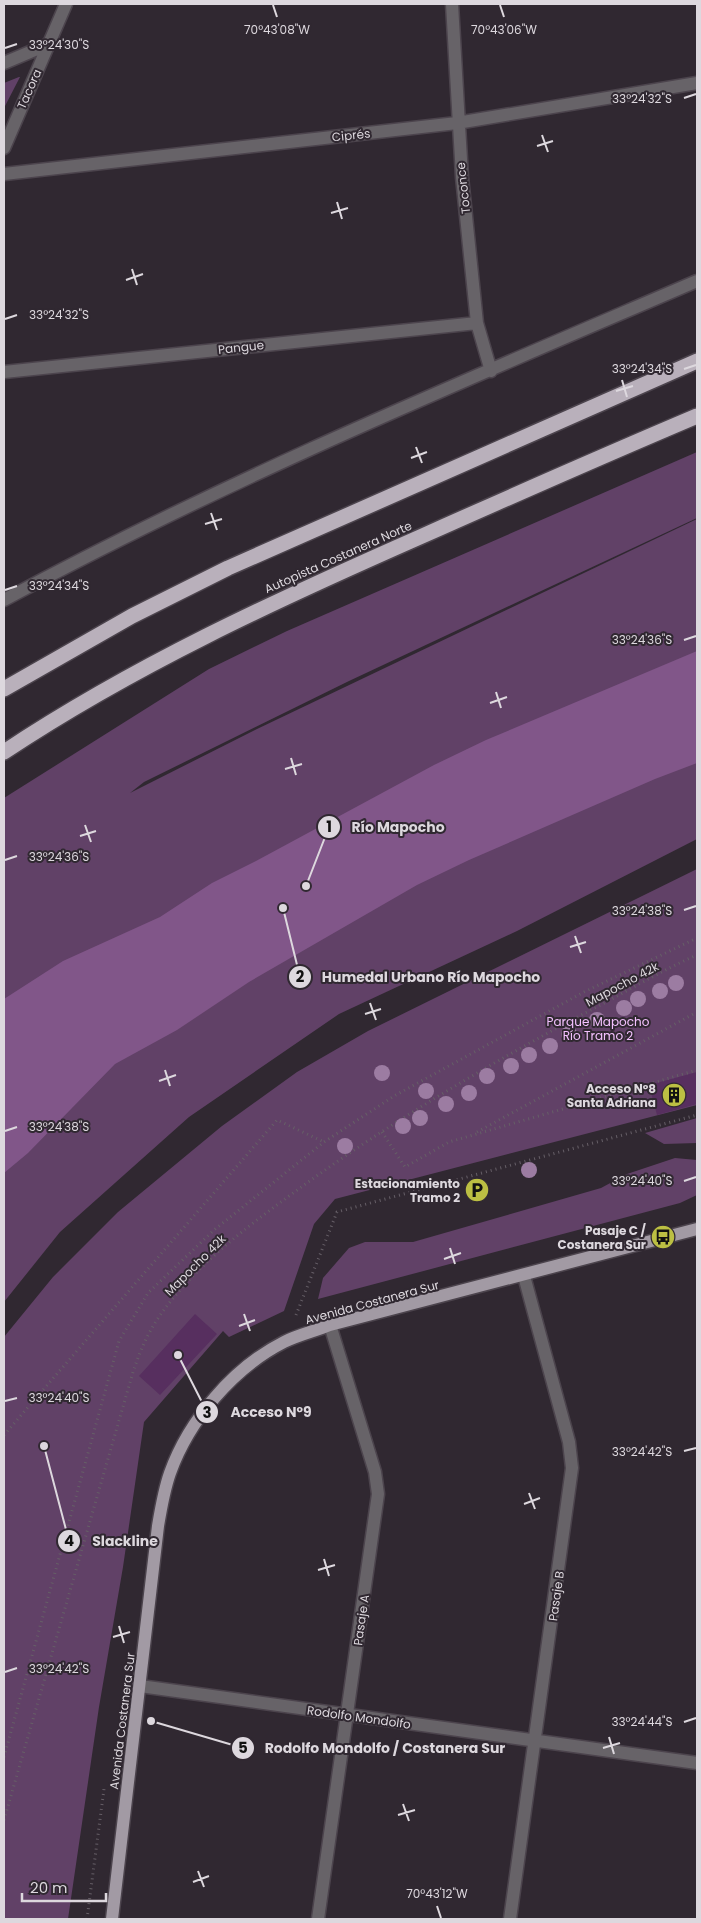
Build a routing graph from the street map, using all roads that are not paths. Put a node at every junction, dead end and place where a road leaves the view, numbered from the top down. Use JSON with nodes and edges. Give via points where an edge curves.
{"nodes":[{"id":1,"x":66,"y":4,"type":"edge"},
{"id":2,"x":452,"y":4,"type":"edge"},
{"id":3,"x":49,"y":44,"type":"junction"},
{"id":4,"x":4,"y":63,"type":"edge"},
{"id":5,"x":697,"y":84,"type":"edge"},
{"id":6,"x":457,"y":123,"type":"junction"},
{"id":7,"x":4,"y":148,"type":"edge"},
{"id":8,"x":4,"y":174,"type":"edge"},
{"id":9,"x":697,"y":281,"type":"edge"},
{"id":10,"x":477,"y":323,"type":"junction"},
{"id":11,"x":697,"y":361,"type":"edge"},
{"id":12,"x":491,"y":371,"type":"junction"},
{"id":13,"x":4,"y":372,"type":"edge"},
{"id":14,"x":697,"y":416,"type":"edge"},
{"id":15,"x":4,"y":600,"type":"edge"},
{"id":16,"x":4,"y":689,"type":"edge"},
{"id":17,"x":4,"y":752,"type":"edge"},
{"id":18,"x":697,"y":1229,"type":"edge"},
{"id":19,"x":524,"y":1276,"type":"junction"},
{"id":20,"x":330,"y":1325,"type":"junction"},
{"id":21,"x":140,"y":1686,"type":"junction"},
{"id":22,"x":348,"y":1715,"type":"junction"},
{"id":23,"x":535,"y":1741,"type":"junction"},
{"id":24,"x":697,"y":1763,"type":"edge"},
{"id":25,"x":112,"y":1919,"type":"edge"},
{"id":26,"x":318,"y":1919,"type":"edge"},
{"id":27,"x":510,"y":1919,"type":"edge"}],
"edges":[{"from":1,"to":3,"type":"street","name":"Tacora"},
{"from":2,"to":6,"type":"street","name":"Toconce"},
{"from":3,"to":4,"type":"street"},
{"from":3,"to":7,"type":"street","name":"Tacora"},
{"from":5,"to":6,"type":"street","name":"Ciprés"},
{"from":6,"to":8,"type":"street","name":"Ciprés"},
{"from":6,"to":10,"type":"street","name":"Toconce"},
{"from":9,"to":12,"type":"street"},
{"from":10,"to":12,"type":"street","name":"Toconce"},
{"from":10,"to":13,"type":"street","name":"Pangue"},
{"from":11,"to":16,"type":"highway","via":[[228,568],[124,620]]},
{"from":12,"to":15,"type":"street","via":[[223,490]]},
{"from":14,"to":17,"type":"highway","name":"Autopista Costanera Norte","via":[[228,624],[85,701]]},
{"from":18,"to":19,"type":"main road","name":"Avenida Costanera Sur"},
{"from":19,"to":20,"type":"main road","name":"Avenida Costanera Sur"},
{"from":19,"to":23,"type":"street","name":"Pasaje B","via":[[568,1436],[572,1468]]},
{"from":20,"to":21,"type":"main road","name":"Avenida Costanera Sur","via":[[284,1342],[240,1373],[204,1412],[179,1452],[170,1473],[158,1526]]},
{"from":20,"to":22,"type":"street","name":"Pasaje A","via":[[375,1472],[378,1494]]},
{"from":21,"to":22,"type":"street","name":"Rodolfo Mondolfo"},
{"from":21,"to":25,"type":"main road","name":"Avenida Costanera Sur"},
{"from":22,"to":23,"type":"street","name":"Rodolfo Mondolfo"},
{"from":22,"to":26,"type":"street","name":"Pasaje A"},
{"from":23,"to":24,"type":"street","name":"Rodolfo Mondolfo"},
{"from":23,"to":27,"type":"street","name":"Pasaje B"}]}
